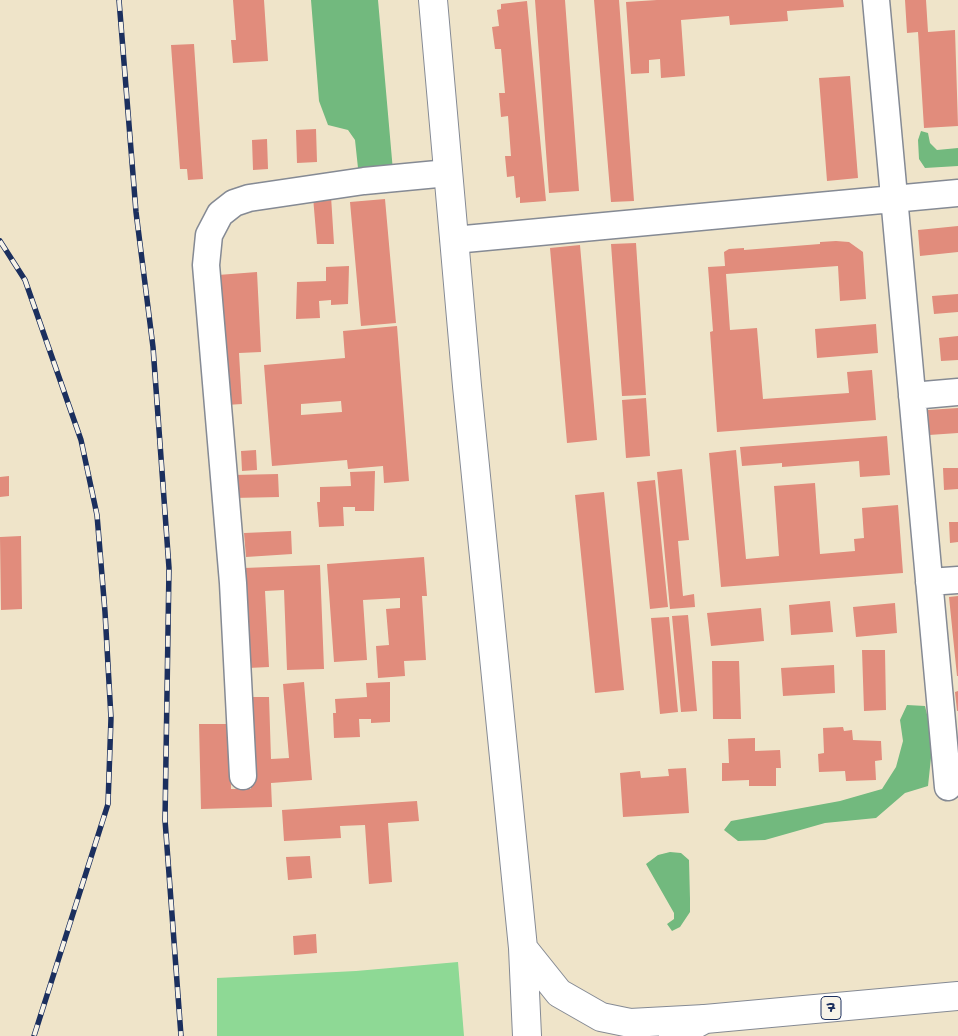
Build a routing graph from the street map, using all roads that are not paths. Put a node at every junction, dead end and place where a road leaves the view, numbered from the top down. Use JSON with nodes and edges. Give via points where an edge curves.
{"nodes":[{"id":1,"x":433,"y":0,"type":"edge"},
{"id":2,"x":876,"y":0,"type":"edge"},
{"id":3,"x":448,"y":173,"type":"junction"},
{"id":4,"x":958,"y":193,"type":"edge"},
{"id":5,"x":894,"y":198,"type":"junction"},
{"id":6,"x":454,"y":240,"type":"junction"},
{"id":7,"x":958,"y":392,"type":"edge"},
{"id":8,"x":912,"y":396,"type":"junction"},
{"id":9,"x":958,"y":580,"type":"edge"},
{"id":10,"x":929,"y":582,"type":"junction"},
{"id":11,"x":243,"y":776,"type":"dead end"},
{"id":12,"x":948,"y":788,"type":"dead end"},
{"id":13,"x":523,"y":948,"type":"junction"},
{"id":14,"x":958,"y":996,"type":"edge"},
{"id":15,"x":705,"y":1019,"type":"junction"},
{"id":16,"x":527,"y":1036,"type":"edge"},
{"id":17,"x":674,"y":1036,"type":"edge"}],
"edges":[{"from":1,"to":3,"type":"main road"},
{"from":2,"to":5,"type":"street"},
{"from":3,"to":6,"type":"main road"},
{"from":3,"to":11,"type":"street","via":[[364,181],[249,198],[234,203],[220,214],[209,234],[206,265],[233,584]]},
{"from":4,"to":5,"type":"street"},
{"from":5,"to":6,"type":"street"},
{"from":5,"to":8,"type":"street"},
{"from":6,"to":13,"type":"main road"},
{"from":7,"to":8,"type":"street"},
{"from":8,"to":10,"type":"street"},
{"from":9,"to":10,"type":"street"},
{"from":10,"to":12,"type":"street"},
{"from":13,"to":15,"type":"main road","via":[[559,993],[601,1016],[630,1023]]},
{"from":13,"to":16,"type":"main road"},
{"from":14,"to":15,"type":"main road","number":"7"},
{"from":15,"to":17,"type":"main road","number":"7"}]}
